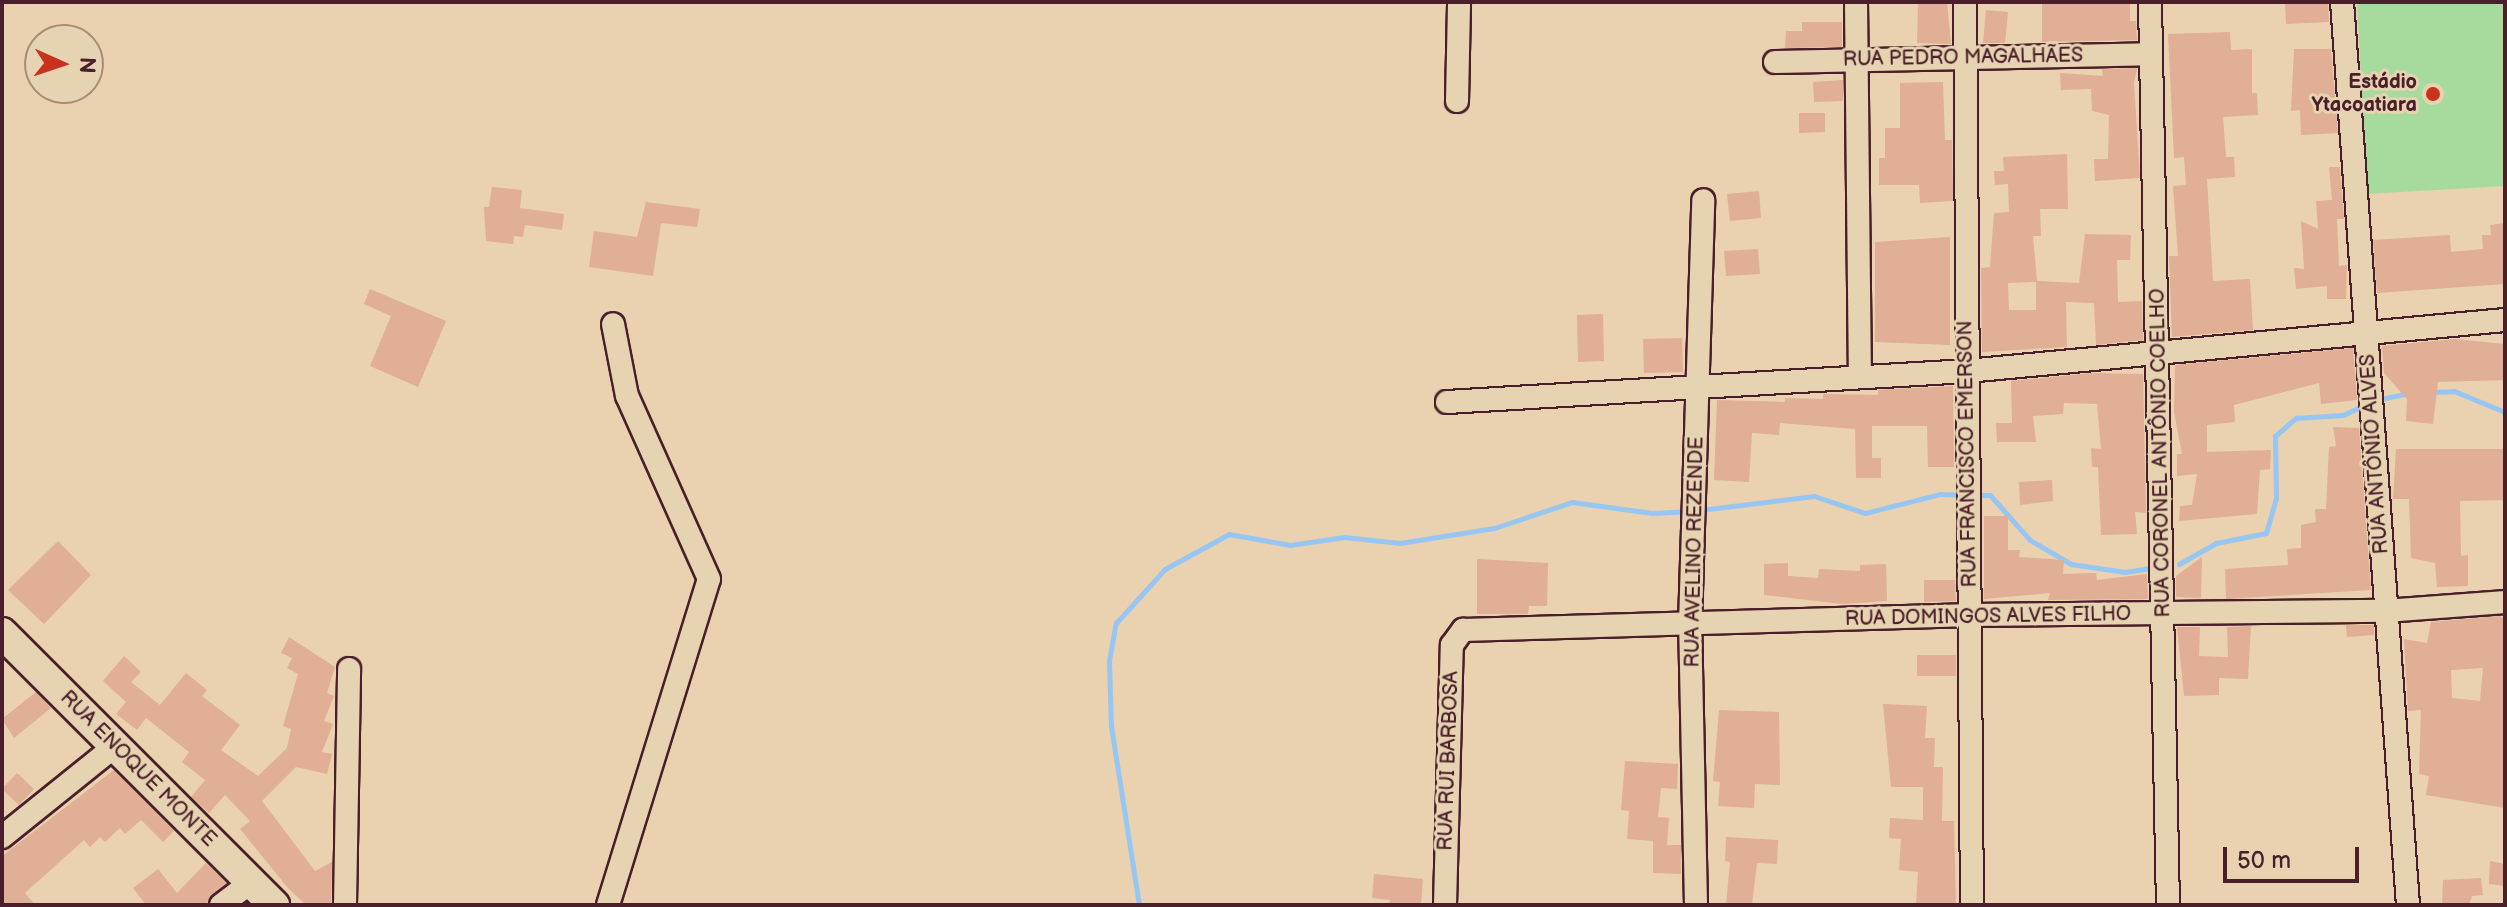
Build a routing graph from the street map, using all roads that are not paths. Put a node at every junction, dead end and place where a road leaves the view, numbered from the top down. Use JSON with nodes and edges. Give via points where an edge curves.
{"nodes":[{"id":1,"x":1459,"y":2,"type":"edge"},
{"id":2,"x":1856,"y":2,"type":"edge"},
{"id":3,"x":1965,"y":2,"type":"edge"},
{"id":4,"x":2150,"y":2,"type":"edge"},
{"id":5,"x":2342,"y":2,"type":"edge"},
{"id":6,"x":2151,"y":54,"type":"junction"},
{"id":7,"x":1856,"y":59,"type":"junction"},
{"id":8,"x":1964,"y":60,"type":"junction"},
{"id":9,"x":1775,"y":62,"type":"dead end"},
{"id":10,"x":1457,"y":101,"type":"dead end"},
{"id":11,"x":1703,"y":200,"type":"dead end"},
{"id":12,"x":2505,"y":320,"type":"edge"},
{"id":13,"x":613,"y":324,"type":"dead end"},
{"id":14,"x":2366,"y":336,"type":"junction"},
{"id":15,"x":2159,"y":355,"type":"junction"},
{"id":16,"x":1967,"y":371,"type":"junction"},
{"id":17,"x":1860,"y":377,"type":"junction"},
{"id":18,"x":1699,"y":386,"type":"junction"},
{"id":19,"x":1447,"y":402,"type":"dead end"},
{"id":20,"x":2505,"y":602,"type":"edge"},
{"id":21,"x":2386,"y":611,"type":"junction"},
{"id":22,"x":1970,"y":615,"type":"junction"},
{"id":23,"x":2165,"y":615,"type":"junction"},
{"id":24,"x":1690,"y":624,"type":"junction"},
{"id":25,"x":1472,"y":628,"type":"joint"},
{"id":26,"x":2,"y":633,"type":"edge"},
{"id":27,"x":349,"y":669,"type":"dead end"},
{"id":28,"x":114,"y":747,"type":"junction"},
{"id":29,"x":2,"y":837,"type":"edge"},
{"id":30,"x":251,"y":882,"type":"junction"},
{"id":31,"x":221,"y":905,"type":"edge"},
{"id":32,"x":274,"y":905,"type":"edge"},
{"id":33,"x":345,"y":905,"type":"edge"},
{"id":34,"x":608,"y":905,"type":"edge"},
{"id":35,"x":1445,"y":905,"type":"edge"},
{"id":36,"x":1696,"y":905,"type":"edge"},
{"id":37,"x":1972,"y":905,"type":"edge"},
{"id":38,"x":2168,"y":905,"type":"edge"},
{"id":39,"x":2408,"y":905,"type":"edge"}],
"edges":[{"from":1,"to":10,"type":"street"},
{"from":2,"to":7,"type":"street"},
{"from":3,"to":8,"type":"street","name":"RUA FRANCISCO EMERSON"},
{"from":4,"to":6,"type":"street","name":"RUA CORONEL ANTÔNIO COELHO"},
{"from":5,"to":14,"type":"street","name":"RUA ANTÔNIO ALVES"},
{"from":6,"to":8,"type":"street","name":"RUA PEDRO MAGALHÃES"},
{"from":6,"to":15,"type":"street","name":"RUA CORONEL ANTÔNIO COELHO"},
{"from":7,"to":8,"type":"street","name":"RUA PEDRO MAGALHÃES"},
{"from":7,"to":9,"type":"street","name":"RUA PEDRO MAGALHÃES"},
{"from":7,"to":17,"type":"street"},
{"from":8,"to":16,"type":"street","name":"RUA FRANCISCO EMERSON"},
{"from":11,"to":18,"type":"street","name":"RUA AVELINO REZENDE"},
{"from":12,"to":14,"type":"street"},
{"from":13,"to":34,"type":"street","via":[[627,396],[709,579]]},
{"from":14,"to":15,"type":"street"},
{"from":14,"to":21,"type":"street","name":"RUA ANTÔNIO ALVES"},
{"from":15,"to":16,"type":"street"},
{"from":15,"to":23,"type":"street","name":"RUA CORONEL ANTÔNIO COELHO"},
{"from":16,"to":17,"type":"street"},
{"from":16,"to":22,"type":"street","name":"RUA FRANCISCO EMERSON"},
{"from":17,"to":18,"type":"street"},
{"from":18,"to":19,"type":"street"},
{"from":18,"to":24,"type":"street","name":"RUA AVELINO REZENDE"},
{"from":20,"to":21,"type":"street","name":"RUA DOMINGOS ALVES FILHO"},
{"from":21,"to":23,"type":"street","name":"RUA DOMINGOS ALVES FILHO"},
{"from":21,"to":39,"type":"street","name":"RUA ANTÔNIO ALVES"},
{"from":22,"to":23,"type":"street","name":"RUA DOMINGOS ALVES FILHO"},
{"from":22,"to":24,"type":"street","name":"RUA DOMINGOS ALVES FILHO"},
{"from":22,"to":37,"type":"street","name":"RUA FRANCISCO EMERSON"},
{"from":23,"to":38,"type":"street","name":"RUA CORONEL ANTÔNIO COELHO"},
{"from":24,"to":25,"type":"street","name":"RUA DOMINGOS ALVES FILHO"},
{"from":24,"to":36,"type":"street","name":"RUA AVELINO REZENDE"},
{"from":25,"to":35,"type":"street","name":"RUA RUI BARBOSA","via":[[1452,645]]},
{"from":26,"to":28,"type":"main road","name":"RUA ENOQUE MONTE"},
{"from":27,"to":33,"type":"street"},
{"from":28,"to":29,"type":"street"},
{"from":28,"to":30,"type":"main road","name":"RUA ENOQUE MONTE"},
{"from":30,"to":31,"type":"street"},
{"from":30,"to":32,"type":"main road","name":"RUA ENOQUE MONTE"}]}
